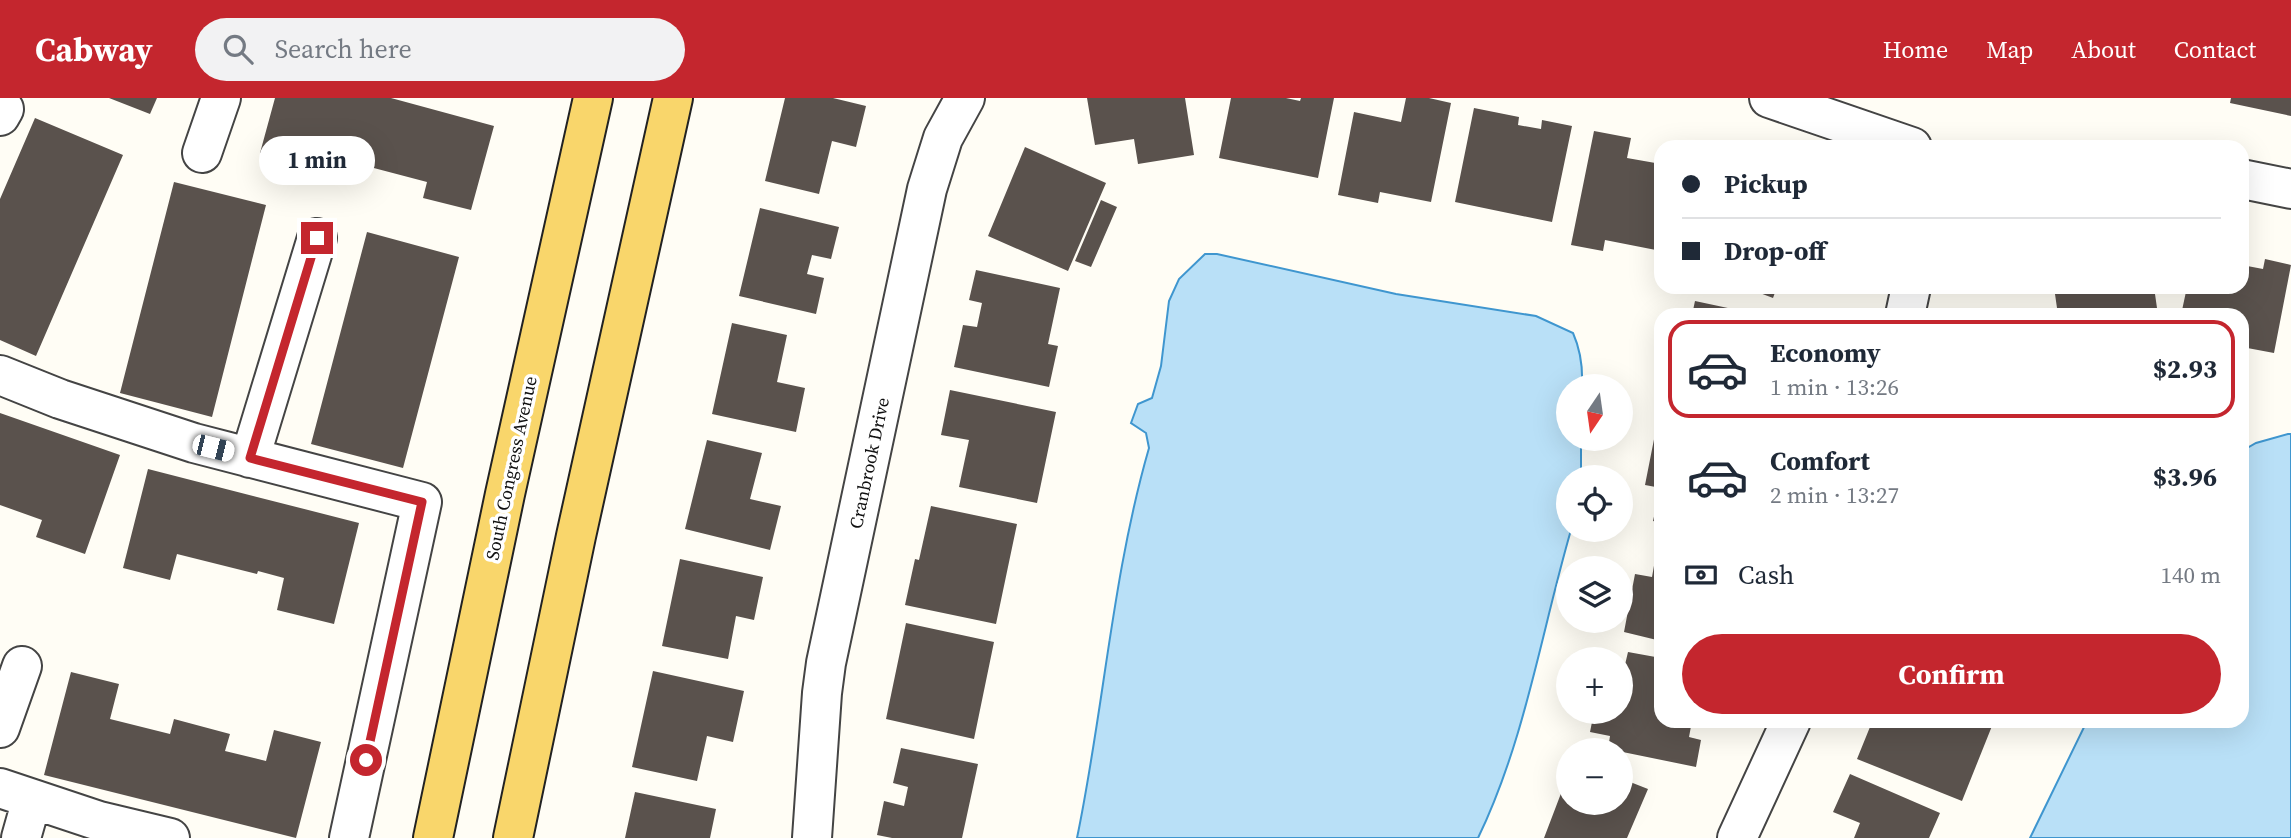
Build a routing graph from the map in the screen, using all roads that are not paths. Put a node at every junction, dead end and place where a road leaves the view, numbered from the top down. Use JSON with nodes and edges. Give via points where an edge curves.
{"nodes":[{"id":1,"x":221,"y":98,"type":"edge"},
{"id":2,"x":593,"y":98,"type":"edge"},
{"id":3,"x":673,"y":98,"type":"edge"},
{"id":4,"x":965,"y":98,"type":"edge"},
{"id":5,"x":1769,"y":98,"type":"edge"},
{"id":6,"x":1892,"y":140,"type":"edge"},
{"id":7,"x":202,"y":153,"type":"dead end"},
{"id":8,"x":2249,"y":180,"type":"edge"},
{"id":9,"x":2291,"y":189,"type":"edge"},
{"id":10,"x":317,"y":238,"type":"dead end"},
{"id":11,"x":0,"y":375,"type":"edge"},
{"id":12,"x":250,"y":458,"type":"junction"},
{"id":13,"x":22,"y":666,"type":"dead end"},
{"id":14,"x":0,"y":728,"type":"edge"},
{"id":15,"x":1788,"y":728,"type":"edge"},
{"id":16,"x":16,"y":794,"type":"edge"},
{"id":17,"x":21,"y":838,"type":"edge"},
{"id":18,"x":170,"y":838,"type":"edge"},
{"id":19,"x":349,"y":838,"type":"edge"},
{"id":20,"x":433,"y":838,"type":"edge"},
{"id":21,"x":513,"y":838,"type":"edge"},
{"id":22,"x":812,"y":838,"type":"edge"},
{"id":23,"x":1737,"y":838,"type":"edge"}],
"edges":[{"from":1,"to":7,"type":"street"},
{"from":2,"to":20,"type":"main road","name":"South Congress Avenue"},
{"from":3,"to":21,"type":"main road"},
{"from":4,"to":22,"type":"street","name":"Cranbrook Drive","via":[[943,138],[927,189],[826,663]]},
{"from":5,"to":6,"type":"street"},
{"from":8,"to":9,"type":"street"},
{"from":10,"to":12,"type":"street"},
{"from":11,"to":12,"type":"street","via":[[97,411]]},
{"from":12,"to":19,"type":"street","via":[[422,502]]},
{"from":13,"to":14,"type":"street"},
{"from":15,"to":23,"type":"street"},
{"from":16,"to":17,"type":"street"},
{"from":16,"to":18,"type":"street"}]}
